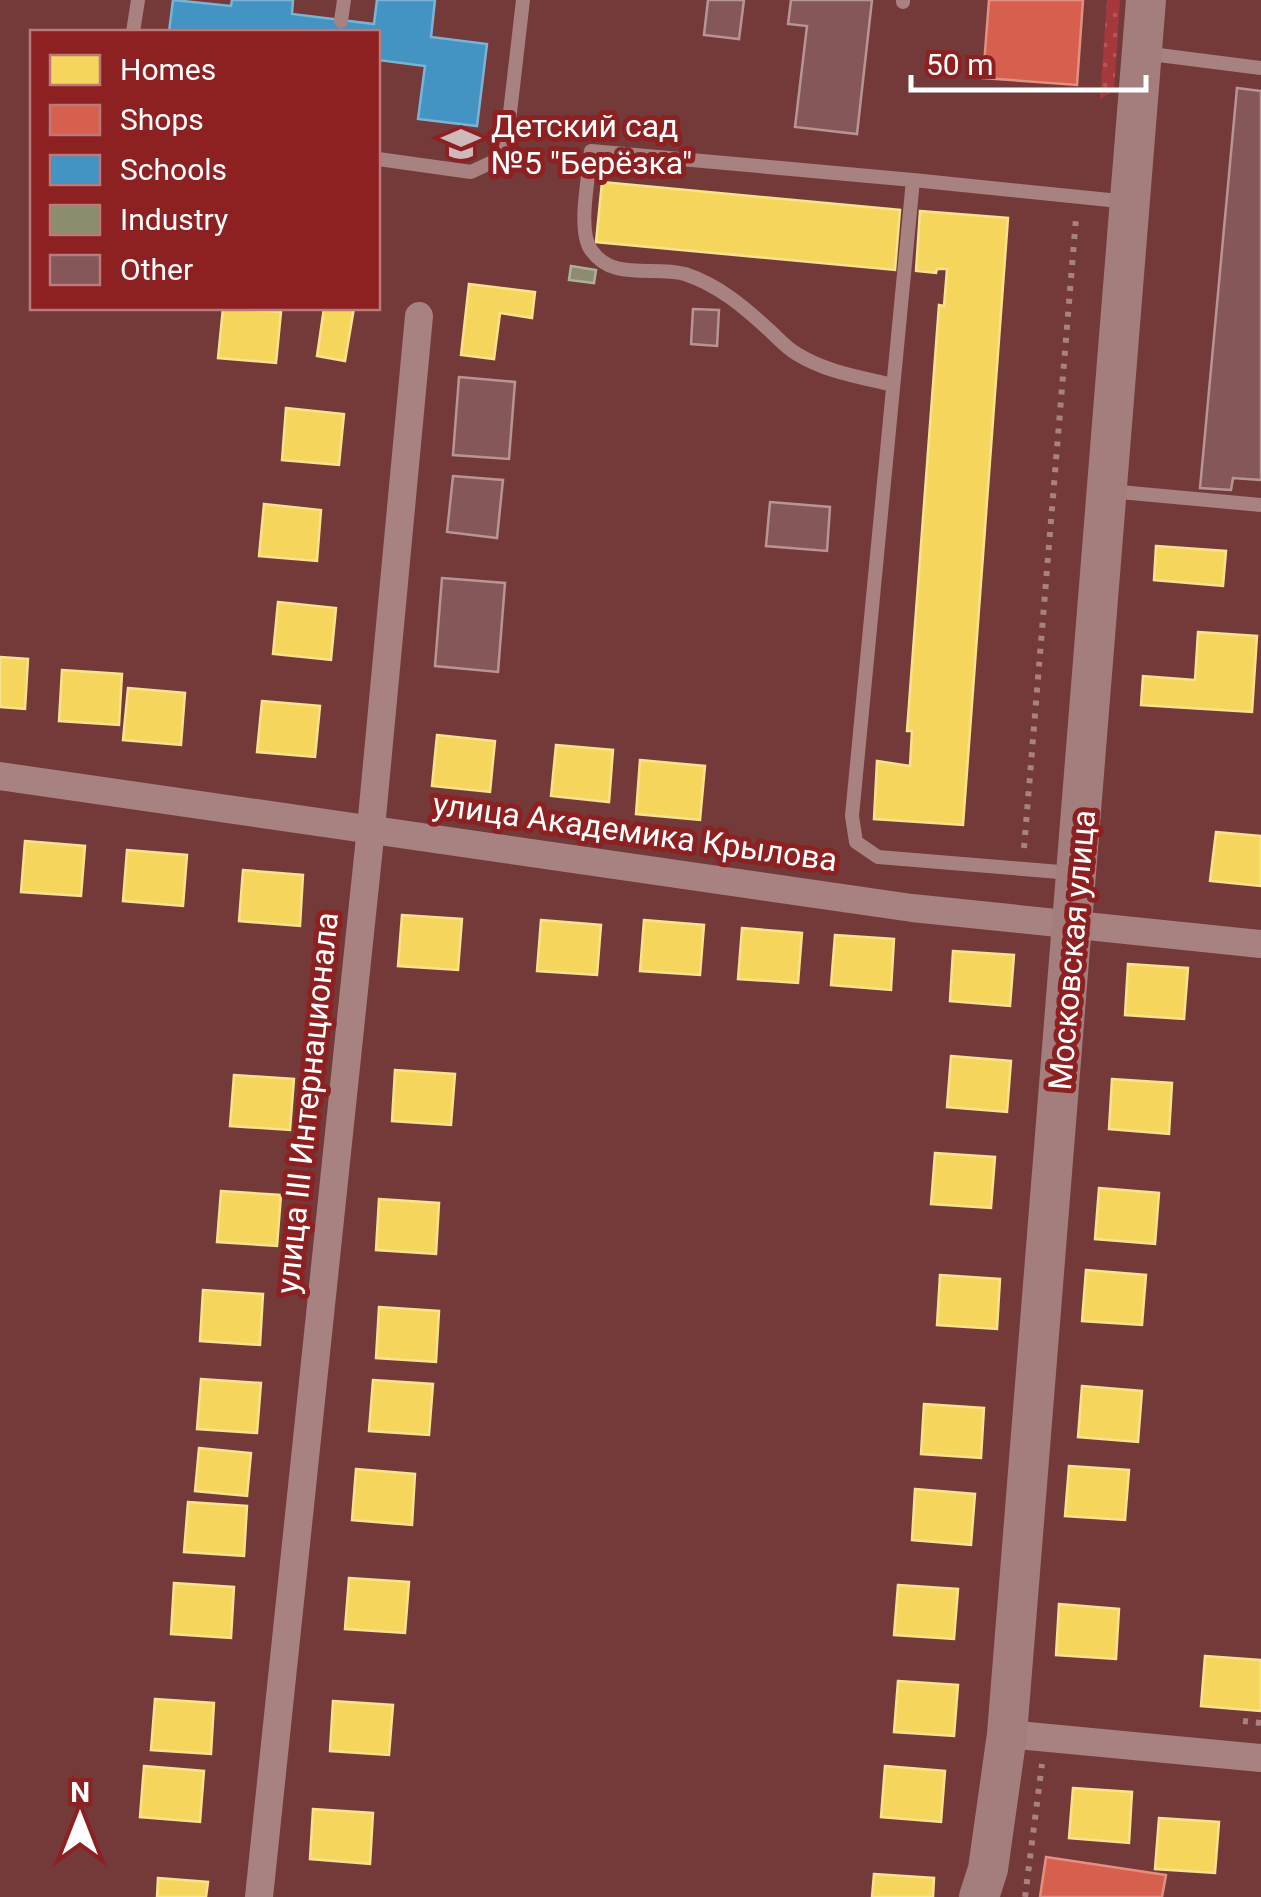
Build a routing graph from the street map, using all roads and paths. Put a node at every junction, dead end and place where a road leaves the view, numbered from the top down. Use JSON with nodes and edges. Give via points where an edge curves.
{"nodes":[{"id":1,"x":138,"y":0,"type":"edge"},
{"id":2,"x":344,"y":0,"type":"edge"},
{"id":3,"x":523,"y":0,"type":"edge"},
{"id":4,"x":1146,"y":0,"type":"edge"},
{"id":5,"x":342,"y":20,"type":"dead end"},
{"id":6,"x":133,"y":30,"type":"edge"},
{"id":7,"x":1142,"y":53,"type":"junction"},
{"id":8,"x":1261,"y":68,"type":"edge"},
{"id":9,"x":380,"y":159,"type":"edge"},
{"id":10,"x":912,"y":180,"type":"junction"},
{"id":11,"x":1078,"y":197,"type":"junction"},
{"id":12,"x":1130,"y":202,"type":"junction"},
{"id":13,"x":419,"y":316,"type":"dead end"},
{"id":14,"x":893,"y":385,"type":"junction"},
{"id":15,"x":1108,"y":490,"type":"junction"},
{"id":16,"x":1261,"y":505,"type":"edge"},
{"id":17,"x":0,"y":776,"type":"edge"},
{"id":18,"x":371,"y":828,"type":"junction"},
{"id":19,"x":1022,"y":869,"type":"junction"},
{"id":20,"x":1078,"y":874,"type":"junction"},
{"id":21,"x":1074,"y":924,"type":"junction"},
{"id":22,"x":1261,"y":944,"type":"edge"},
{"id":23,"x":1243,"y":1721,"type":"dead end"},
{"id":24,"x":1261,"y":1723,"type":"edge"},
{"id":25,"x":1008,"y":1734,"type":"junction"},
{"id":26,"x":1261,"y":1758,"type":"edge"},
{"id":27,"x":260,"y":1897,"type":"edge"},
{"id":28,"x":979,"y":1897,"type":"edge"}],
"edges":[{"from":1,"to":6,"type":"lane"},
{"from":2,"to":5,"type":"lane"},
{"from":3,"to":9,"type":"lane","via":[[505,156],[470,172]]},
{"from":4,"to":7,"type":"street","name":"Московская улица"},
{"from":7,"to":8,"type":"lane"},
{"from":7,"to":12,"type":"street","name":"Московская улица"},
{"from":10,"to":11,"type":"lane"},
{"from":10,"to":14,"type":"lane"},
{"from":10,"to":14,"type":"lane","via":[[591,152],[584,232],[606,265],[685,274],[735,298],[794,353],[830,370]]},
{"from":11,"to":12,"type":"lane"},
{"from":11,"to":19,"type":"path"},
{"from":12,"to":15,"type":"street","name":"Московская улица"},
{"from":13,"to":18,"type":"street","name":"улица III Интернационала"},
{"from":14,"to":19,"type":"lane","via":[[852,816],[856,842],[878,857]]},
{"from":15,"to":16,"type":"lane"},
{"from":15,"to":20,"type":"street","name":"Московская улица"},
{"from":17,"to":18,"type":"street","name":"улица Академика Крылова"},
{"from":18,"to":21,"type":"street","name":"улица Академика Крылова","via":[[912,908]]},
{"from":18,"to":27,"type":"street","name":"улица III Интернационала"},
{"from":19,"to":20,"type":"lane"},
{"from":20,"to":21,"type":"street","name":"Московская улица"},
{"from":21,"to":22,"type":"street","name":"улица Академика Крылова"},
{"from":21,"to":25,"type":"street","name":"Московская улица"},
{"from":23,"to":24,"type":"path"},
{"from":25,"to":26,"type":"street"},
{"from":25,"to":28,"type":"street","name":"Московская улица"}]}
